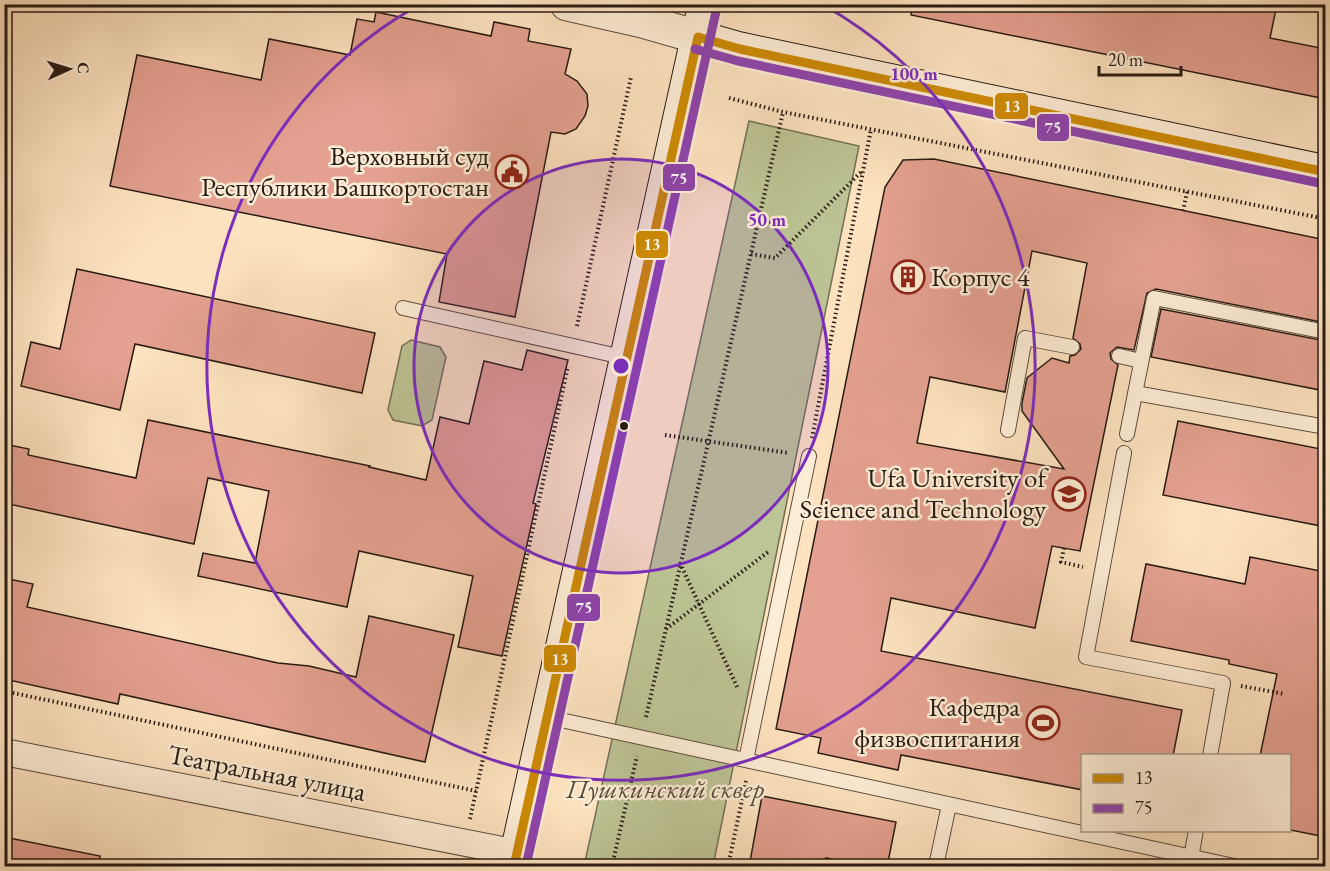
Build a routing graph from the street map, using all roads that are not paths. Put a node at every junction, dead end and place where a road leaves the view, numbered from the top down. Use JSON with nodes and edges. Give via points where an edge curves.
{"nodes":[{"id":1,"x":567,"y":4,"type":"edge"},
{"id":2,"x":705,"y":4,"type":"edge"},
{"id":3,"x":698,"y":37,"type":"junction"},
{"id":4,"x":1326,"y":172,"type":"edge"},
{"id":5,"x":403,"y":308,"type":"dead end"},
{"id":6,"x":1326,"y":332,"type":"edge"},
{"id":7,"x":1072,"y":347,"type":"dead end"},
{"id":8,"x":1119,"y":356,"type":"dead end"},
{"id":9,"x":627,"y":358,"type":"junction"},
{"id":10,"x":1142,"y":361,"type":"junction"},
{"id":11,"x":1135,"y":393,"type":"junction"},
{"id":12,"x":1326,"y":427,"type":"edge"},
{"id":13,"x":1008,"y":430,"type":"dead end"},
{"id":14,"x":1127,"y":434,"type":"dead end"},
{"id":15,"x":1124,"y":453,"type":"dead end"},
{"id":16,"x":809,"y":456,"type":"road end"},
{"id":17,"x":547,"y":717,"type":"junction"},
{"id":18,"x":4,"y":752,"type":"edge"},
{"id":19,"x":1209,"y":754,"type":"edge"},
{"id":20,"x":746,"y":760,"type":"junction"},
{"id":21,"x":949,"y":805,"type":"junction"},
{"id":22,"x":1196,"y":832,"type":"edge"},
{"id":23,"x":1191,"y":858,"type":"junction"},
{"id":24,"x":516,"y":860,"type":"edge"},
{"id":25,"x":936,"y":867,"type":"edge"},
{"id":26,"x":1234,"y":867,"type":"edge"}],
"edges":[{"from":1,"to":3,"type":"main road"},
{"from":2,"to":3,"type":"main road"},
{"from":3,"to":4,"type":"main road","via":[[752,52]]},
{"from":3,"to":9,"type":"main road"},
{"from":5,"to":9,"type":"lane"},
{"from":6,"to":10,"type":"lane","via":[[1154,298]]},
{"from":7,"to":13,"type":"lane","via":[[1025,338]]},
{"from":8,"to":10,"type":"lane"},
{"from":9,"to":17,"type":"main road"},
{"from":10,"to":11,"type":"lane"},
{"from":11,"to":12,"type":"lane"},
{"from":11,"to":14,"type":"lane"},
{"from":15,"to":19,"type":"lane","via":[[1086,657],[1223,683]]},
{"from":16,"to":20,"type":"lane"},
{"from":17,"to":20,"type":"lane"},
{"from":17,"to":24,"type":"main road"},
{"from":18,"to":24,"type":"street","name":"Театральная улица","via":[[465,843]]},
{"from":20,"to":21,"type":"lane"},
{"from":21,"to":23,"type":"lane"},
{"from":21,"to":25,"type":"lane"},
{"from":22,"to":23,"type":"lane"},
{"from":23,"to":26,"type":"lane"}]}
